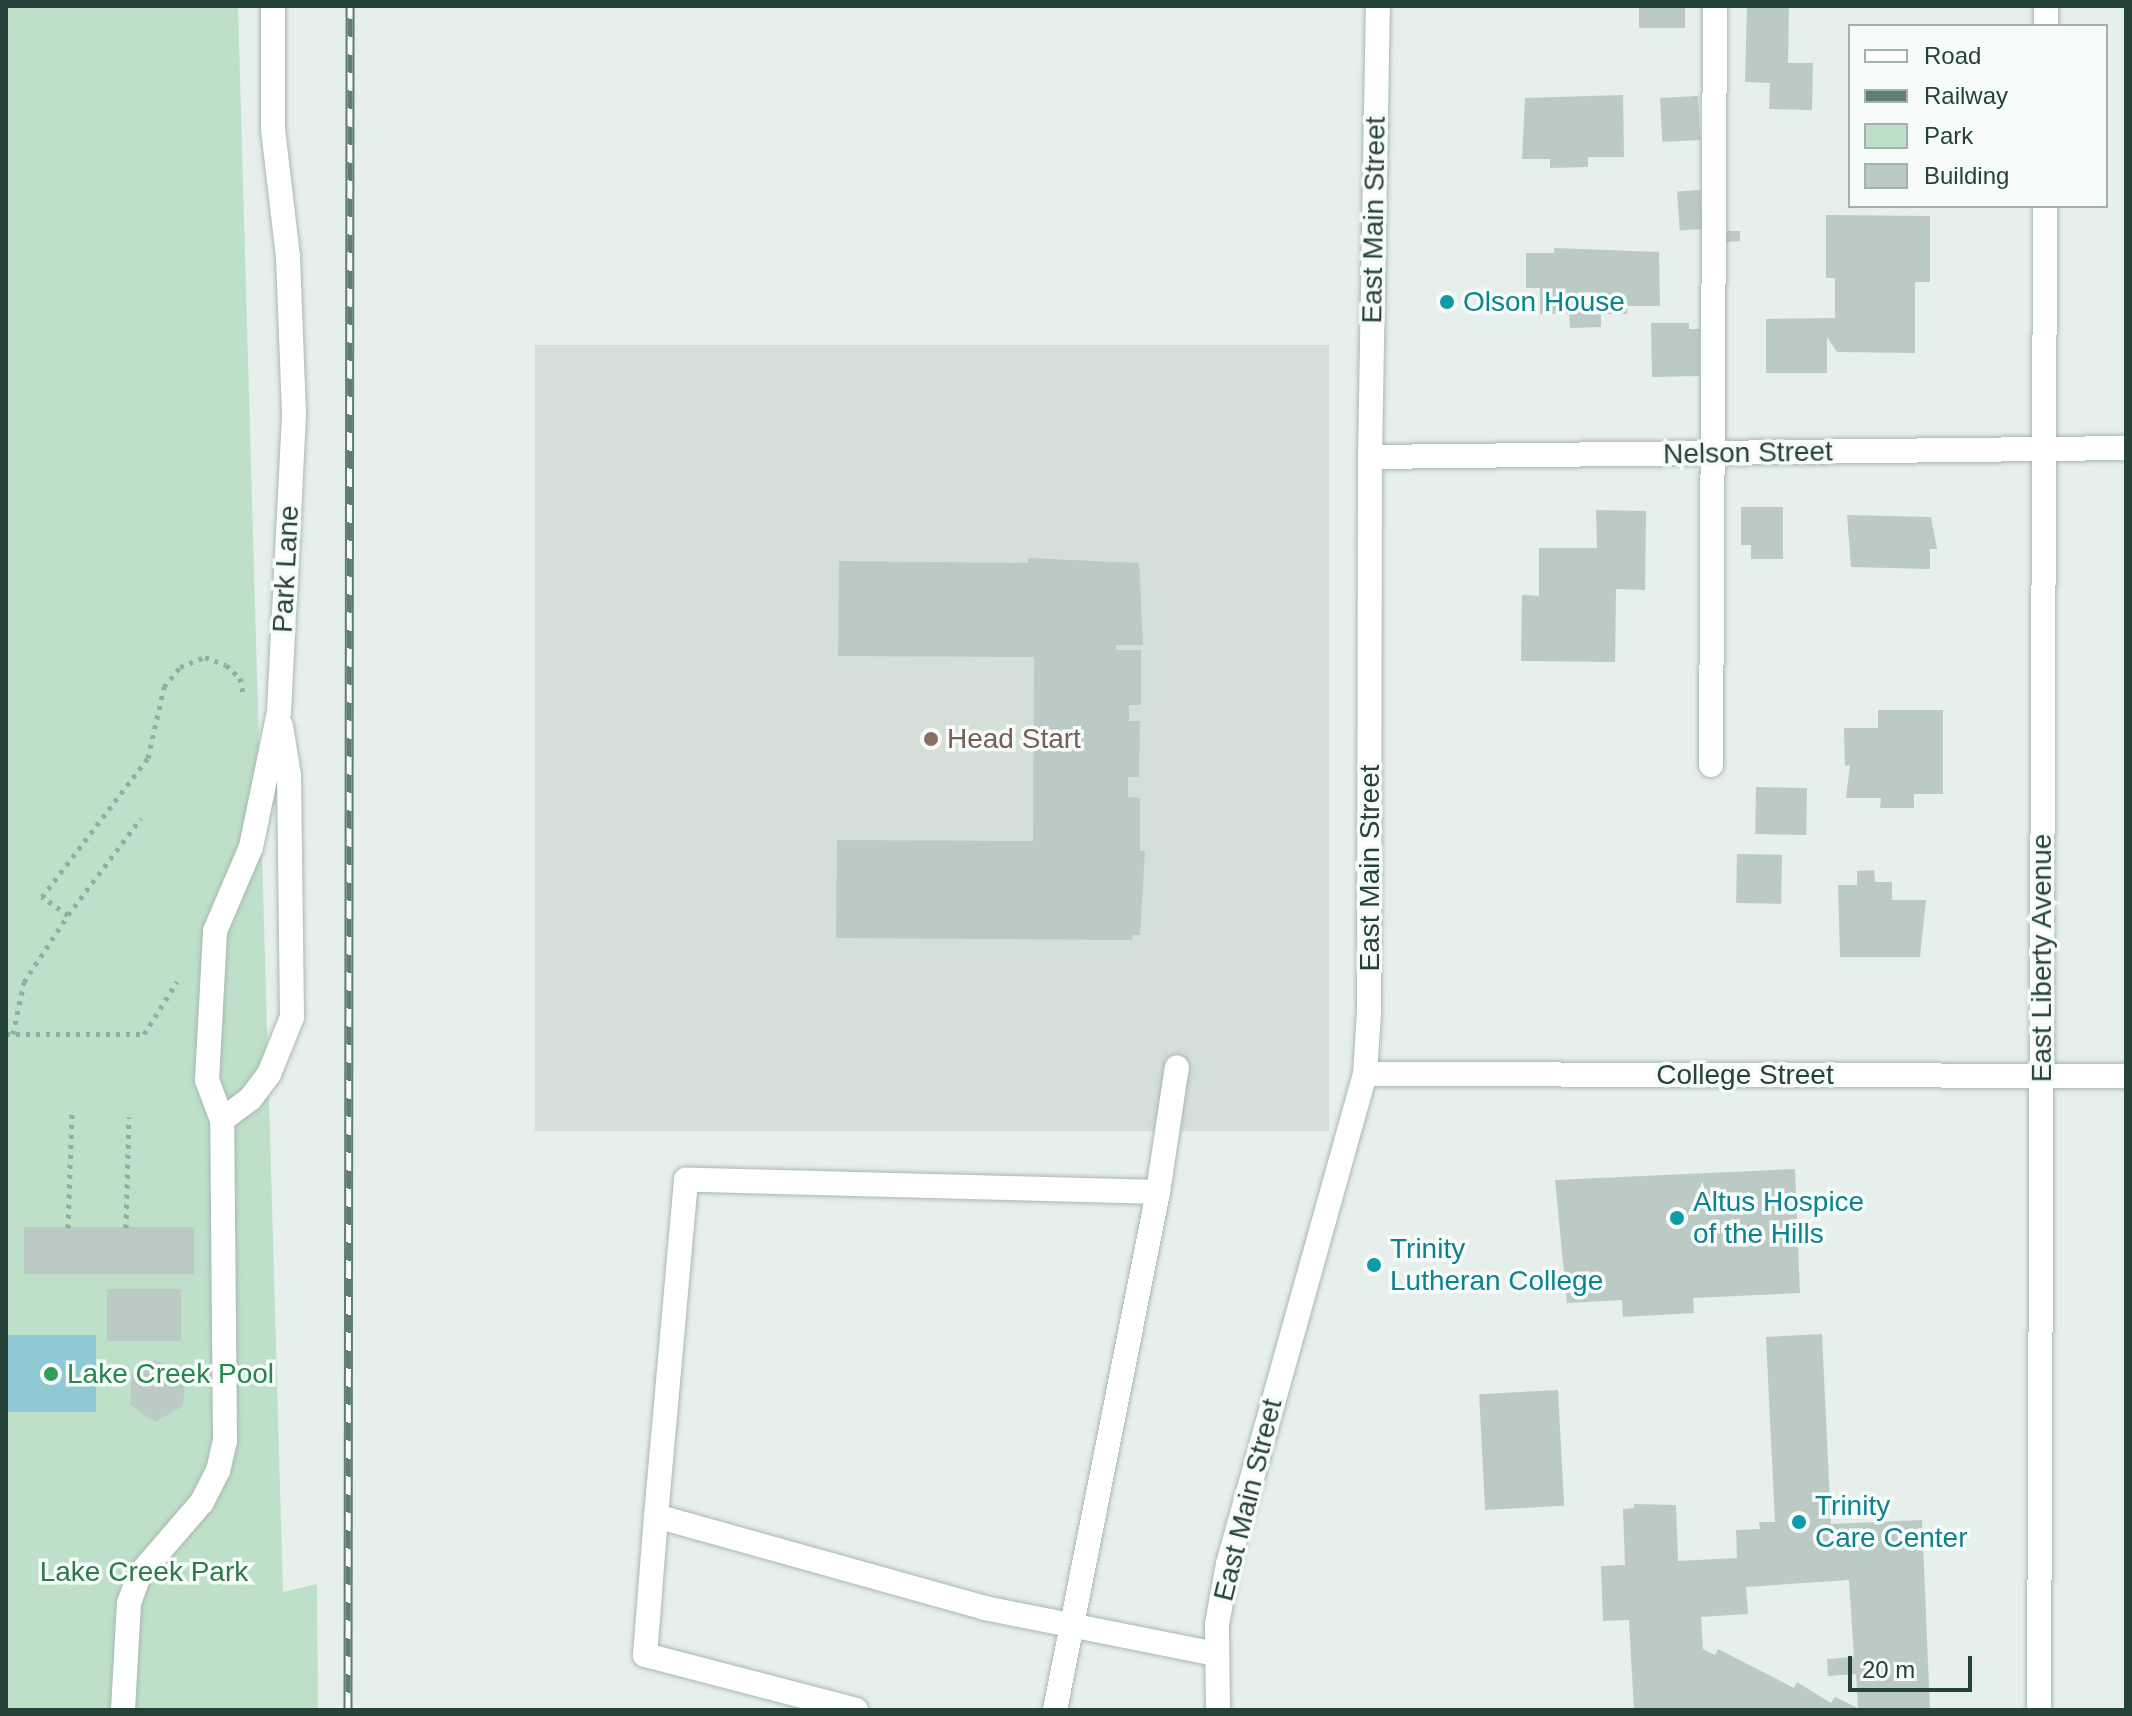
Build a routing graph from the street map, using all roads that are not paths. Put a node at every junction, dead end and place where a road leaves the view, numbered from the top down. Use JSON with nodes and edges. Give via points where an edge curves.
{"nodes":[{"id":1,"x":273,"y":6,"type":"edge"},
{"id":2,"x":1378,"y":6,"type":"edge"},
{"id":3,"x":1715,"y":6,"type":"edge"},
{"id":4,"x":2045,"y":208,"type":"edge"},
{"id":5,"x":2044,"y":448,"type":"junction"},
{"id":6,"x":2126,"y":448,"type":"edge"},
{"id":7,"x":1713,"y":454,"type":"junction"},
{"id":8,"x":1370,"y":457,"type":"junction"},
{"id":9,"x":279,"y":712,"type":"junction"},
{"id":10,"x":1711,"y":765,"type":"dead end"},
{"id":11,"x":1177,"y":1067,"type":"dead end"},
{"id":12,"x":1365,"y":1074,"type":"junction"},
{"id":13,"x":2042,"y":1075,"type":"junction"},
{"id":14,"x":2126,"y":1076,"type":"edge"},
{"id":15,"x":222,"y":1120,"type":"junction"},
{"id":16,"x":1158,"y":1192,"type":"junction"},
{"id":17,"x":656,"y":1516,"type":"junction"},
{"id":18,"x":1069,"y":1625,"type":"junction"},
{"id":19,"x":1216,"y":1654,"type":"junction"},
{"id":20,"x":123,"y":1710,"type":"edge"},
{"id":21,"x":856,"y":1710,"type":"edge"},
{"id":22,"x":1055,"y":1710,"type":"edge"},
{"id":23,"x":1218,"y":1710,"type":"edge"},
{"id":24,"x":2039,"y":1710,"type":"edge"}],
"edges":[{"from":1,"to":9,"type":"street","name":"Park Lane","via":[[273,129],[288,257],[294,413]]},
{"from":2,"to":8,"type":"street","name":"East Main Street"},
{"from":3,"to":7,"type":"street"},
{"from":4,"to":5,"type":"street","name":"East Liberty Avenue"},
{"from":5,"to":6,"type":"street","name":"Nelson Street"},
{"from":5,"to":7,"type":"street","name":"Nelson Street"},
{"from":5,"to":13,"type":"street","name":"East Liberty Avenue"},
{"from":7,"to":8,"type":"street","name":"Nelson Street"},
{"from":7,"to":10,"type":"street"},
{"from":8,"to":12,"type":"street","name":"East Main Street","via":[[1370,997]]},
{"from":9,"to":15,"type":"street","name":"Park Lane","via":[[251,847],[215,931],[207,1080]]},
{"from":9,"to":15,"type":"street","via":[[289,776],[292,1017],[269,1074],[251,1098]]},
{"from":11,"to":16,"type":"street"},
{"from":12,"to":13,"type":"street","name":"College Street"},
{"from":12,"to":19,"type":"street","name":"East Main Street","via":[[1228,1564]]},
{"from":13,"to":14,"type":"street","name":"College Street"},
{"from":13,"to":24,"type":"street","name":"East Liberty Avenue"},
{"from":15,"to":20,"type":"street","via":[[225,1441],[218,1471],[202,1502],[139,1575],[129,1603]]},
{"from":16,"to":17,"type":"street","via":[[686,1180]]},
{"from":16,"to":18,"type":"street"},
{"from":17,"to":18,"type":"street","via":[[985,1608]]},
{"from":17,"to":21,"type":"street","via":[[645,1655]]},
{"from":18,"to":19,"type":"street"},
{"from":18,"to":22,"type":"street"},
{"from":19,"to":23,"type":"street","name":"East Main Street"}]}
